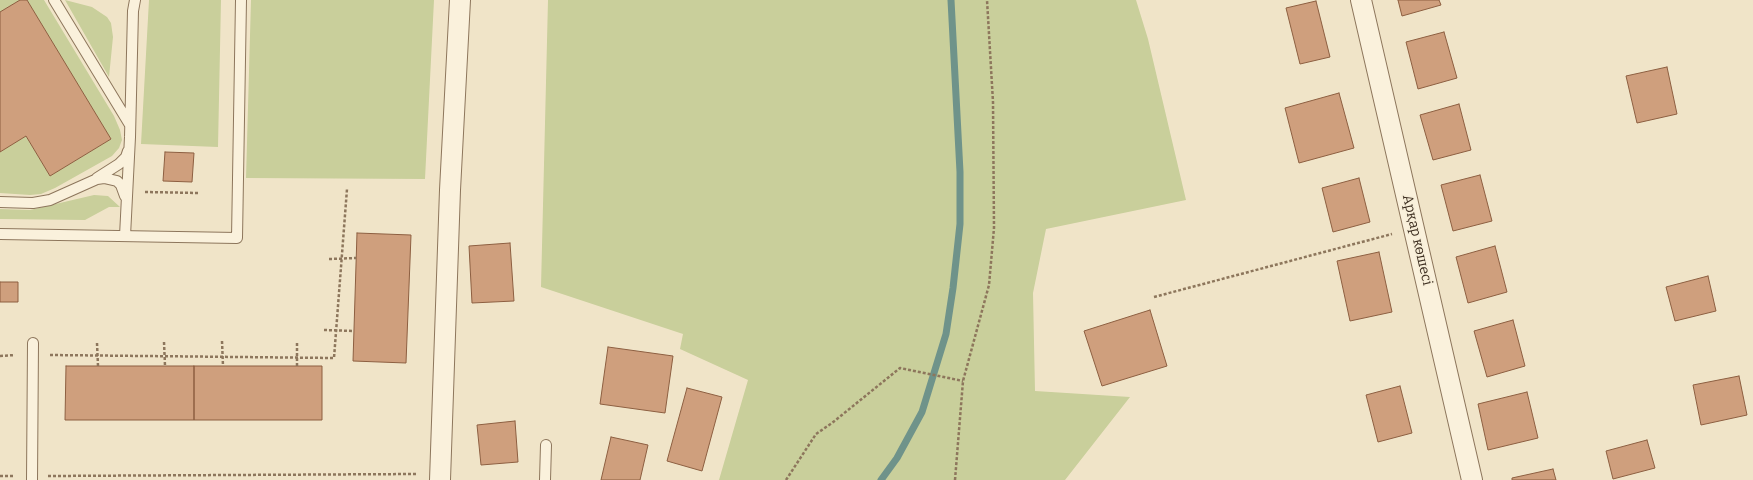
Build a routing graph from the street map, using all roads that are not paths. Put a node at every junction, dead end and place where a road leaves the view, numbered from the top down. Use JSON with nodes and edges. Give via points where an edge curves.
{"nodes":[{"id":1,"x":54,"y":0,"type":"edge"},
{"id":2,"x":135,"y":0,"type":"edge"},
{"id":3,"x":241,"y":0,"type":"edge"},
{"id":4,"x":460,"y":0,"type":"edge"},
{"id":5,"x":1362,"y":0,"type":"edge"},
{"id":6,"x":130,"y":125,"type":"junction"},
{"id":7,"x":130,"y":137,"type":"junction"},
{"id":8,"x":88,"y":183,"type":"junction"},
{"id":9,"x":126,"y":201,"type":"junction"},
{"id":10,"x":0,"y":202,"type":"edge"},
{"id":11,"x":0,"y":234,"type":"edge"},
{"id":12,"x":126,"y":236,"type":"junction"},
{"id":13,"x":33,"y":343,"type":"dead end"},
{"id":14,"x":546,"y":445,"type":"dead end"},
{"id":15,"x":440,"y":477,"type":"edge"},
{"id":16,"x":32,"y":478,"type":"edge"},
{"id":17,"x":545,"y":480,"type":"edge"},
{"id":18,"x":1472,"y":480,"type":"edge"}],
"edges":[{"from":1,"to":6,"type":"lane"},
{"from":2,"to":6,"type":"lane"},
{"from":3,"to":12,"type":"lane","via":[[237,238]]},
{"from":4,"to":15,"type":"street","via":[[450,190]]},
{"from":5,"to":18,"type":"street","name":"Арқар көшесі"},
{"from":6,"to":7,"type":"lane"},
{"from":7,"to":8,"type":"lane","via":[[126,157],[112,170]]},
{"from":7,"to":9,"type":"lane"},
{"from":8,"to":9,"type":"lane","via":[[104,178],[117,181],[124,190]]},
{"from":8,"to":10,"type":"lane","via":[[50,200],[33,204]]},
{"from":9,"to":12,"type":"lane"},
{"from":11,"to":12,"type":"lane"},
{"from":13,"to":16,"type":"lane"},
{"from":14,"to":17,"type":"lane"}]}
